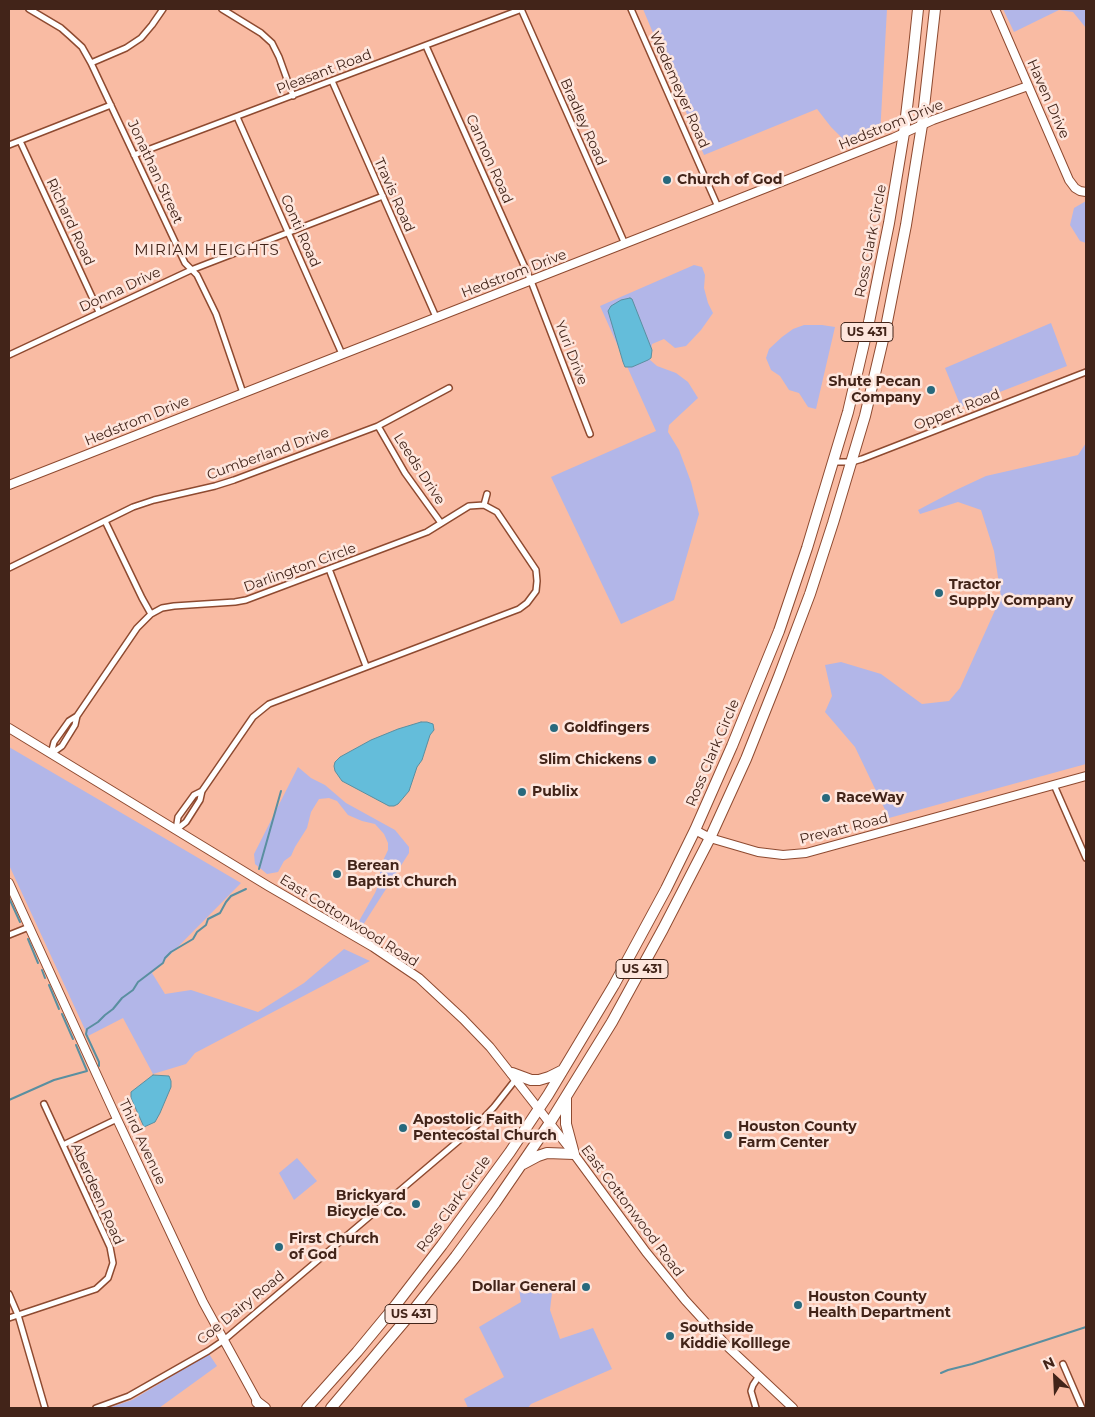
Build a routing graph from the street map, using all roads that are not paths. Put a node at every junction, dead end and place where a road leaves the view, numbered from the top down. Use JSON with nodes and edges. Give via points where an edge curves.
{"nodes":[{"id":1,"x":30,"y":9,"type":"edge"},
{"id":2,"x":163,"y":9,"type":"edge"},
{"id":3,"x":222,"y":9,"type":"edge"},
{"id":4,"x":521,"y":9,"type":"edge"},
{"id":5,"x":631,"y":9,"type":"edge"},
{"id":6,"x":918,"y":9,"type":"edge"},
{"id":7,"x":935,"y":9,"type":"edge"},
{"id":8,"x":995,"y":9,"type":"edge"},
{"id":9,"x":426,"y":46,"type":"junction"},
{"id":10,"x":92,"y":63,"type":"junction"},
{"id":11,"x":332,"y":81,"type":"junction"},
{"id":12,"x":1028,"y":86,"type":"junction"},
{"id":13,"x":293,"y":96,"type":"junction"},
{"id":14,"x":111,"y":105,"type":"junction"},
{"id":15,"x":237,"y":117,"type":"junction"},
{"id":16,"x":922,"y":125,"type":"junction"},
{"id":17,"x":904,"y":134,"type":"junction"},
{"id":18,"x":20,"y":141,"type":"junction"},
{"id":19,"x":9,"y":146,"type":"edge"},
{"id":20,"x":134,"y":155,"type":"junction"},
{"id":21,"x":1085,"y":192,"type":"edge"},
{"id":22,"x":383,"y":196,"type":"junction"},
{"id":23,"x":718,"y":208,"type":"junction"},
{"id":24,"x":288,"y":233,"type":"junction"},
{"id":25,"x":625,"y":244,"type":"junction"},
{"id":26,"x":191,"y":270,"type":"junction"},
{"id":27,"x":531,"y":281,"type":"junction"},
{"id":28,"x":99,"y":312,"type":"junction"},
{"id":29,"x":436,"y":318,"type":"junction"},
{"id":30,"x":342,"y":354,"type":"junction"},
{"id":31,"x":9,"y":355,"type":"edge"},
{"id":32,"x":1086,"y":372,"type":"edge"},
{"id":33,"x":449,"y":388,"type":"dead end"},
{"id":34,"x":242,"y":393,"type":"junction"},
{"id":35,"x":378,"y":426,"type":"junction"},
{"id":36,"x":590,"y":434,"type":"dead end"},
{"id":37,"x":834,"y":462,"type":"junction"},
{"id":38,"x":852,"y":462,"type":"junction"},
{"id":39,"x":9,"y":485,"type":"edge"},
{"id":40,"x":487,"y":494,"type":"dead end"},
{"id":41,"x":484,"y":505,"type":"junction"},
{"id":42,"x":105,"y":521,"type":"junction"},
{"id":43,"x":441,"y":523,"type":"junction"},
{"id":44,"x":9,"y":568,"type":"edge"},
{"id":45,"x":329,"y":569,"type":"junction"},
{"id":46,"x":536,"y":590,"type":"junction"},
{"id":47,"x":543,"y":593,"type":"dead end"},
{"id":48,"x":151,"y":614,"type":"junction"},
{"id":49,"x":779,"y":630,"type":"junction"},
{"id":50,"x":795,"y":635,"type":"junction"},
{"id":51,"x":366,"y":666,"type":"junction"},
{"id":52,"x":76,"y":716,"type":"junction"},
{"id":53,"x":9,"y":728,"type":"edge"},
{"id":54,"x":51,"y":754,"type":"junction"},
{"id":55,"x":1086,"y":776,"type":"edge"},
{"id":56,"x":1054,"y":785,"type":"junction"},
{"id":57,"x":176,"y":830,"type":"junction"},
{"id":58,"x":695,"y":830,"type":"junction"},
{"id":59,"x":710,"y":838,"type":"junction"},
{"id":60,"x":1086,"y":858,"type":"edge"},
{"id":61,"x":9,"y":883,"type":"edge"},
{"id":62,"x":653,"y":912,"type":"junction"},
{"id":63,"x":29,"y":927,"type":"junction"},
{"id":64,"x":663,"y":929,"type":"junction"},
{"id":65,"x":9,"y":935,"type":"edge"},
{"id":66,"x":564,"y":1069,"type":"junction"},
{"id":67,"x":514,"y":1076,"type":"junction"},
{"id":68,"x":566,"y":1096,"type":"junction"},
{"id":69,"x":44,"y":1104,"type":"dead end"},
{"id":70,"x":538,"y":1110,"type":"junction"},
{"id":71,"x":117,"y":1119,"type":"junction"},
{"id":72,"x":549,"y":1124,"type":"junction"},
{"id":73,"x":63,"y":1145,"type":"junction"},
{"id":74,"x":574,"y":1154,"type":"junction"},
{"id":75,"x":522,"y":1164,"type":"junction"},
{"id":76,"x":9,"y":1294,"type":"edge"},
{"id":77,"x":395,"y":1306,"type":"junction"},
{"id":78,"x":18,"y":1315,"type":"junction"},
{"id":79,"x":408,"y":1317,"type":"junction"},
{"id":80,"x":9,"y":1318,"type":"edge"},
{"id":81,"x":224,"y":1340,"type":"junction"},
{"id":82,"x":1062,"y":1364,"type":"dead end"},
{"id":83,"x":759,"y":1376,"type":"junction"},
{"id":84,"x":261,"y":1406,"type":"edge"},
{"id":85,"x":45,"y":1408,"type":"edge"},
{"id":86,"x":96,"y":1408,"type":"edge"},
{"id":87,"x":307,"y":1408,"type":"edge"},
{"id":88,"x":330,"y":1408,"type":"edge"},
{"id":89,"x":756,"y":1408,"type":"edge"},
{"id":90,"x":793,"y":1408,"type":"edge"},
{"id":91,"x":1082,"y":1408,"type":"edge"}],
"edges":[{"from":1,"to":10,"type":"street","name":"Jonathan Street","via":[[61,28],[82,47]]},
{"from":2,"to":10,"type":"street","via":[[141,38]]},
{"from":3,"to":13,"type":"street","via":[[272,43]]},
{"from":4,"to":9,"type":"street","name":"Pleasant Road"},
{"from":4,"to":25,"type":"street","name":"Bradley Road"},
{"from":5,"to":23,"type":"street","name":"Wedemeyer Road"},
{"from":6,"to":17,"type":"highway","name":"Ross Clark Circle","number":"US 431"},
{"from":7,"to":16,"type":"highway","number":"US 431"},
{"from":8,"to":12,"type":"street","name":"Haven Drive"},
{"from":9,"to":11,"type":"street","name":"Pleasant Road"},
{"from":9,"to":27,"type":"street","name":"Cannon Road"},
{"from":10,"to":14,"type":"street","name":"Jonathan Street"},
{"from":11,"to":13,"type":"street","name":"Pleasant Road"},
{"from":11,"to":22,"type":"street","name":"Travis Road"},
{"from":12,"to":16,"type":"street","name":"Hedstrom Drive"},
{"from":12,"to":21,"type":"street","name":"Haven Drive","via":[[1069,180],[1075,188]]},
{"from":13,"to":15,"type":"street","name":"Pleasant Road"},
{"from":14,"to":18,"type":"street"},
{"from":14,"to":20,"type":"street","name":"Jonathan Street"},
{"from":15,"to":20,"type":"street","name":"Pleasant Road"},
{"from":15,"to":24,"type":"street","name":"Conti Road"},
{"from":16,"to":17,"type":"street","name":"Hedstrom Drive"},
{"from":16,"to":38,"type":"highway","number":"US 431","via":[[888,319]]},
{"from":17,"to":23,"type":"street","name":"Hedstrom Drive"},
{"from":17,"to":37,"type":"highway","name":"Ross Clark Circle","number":"US 431","via":[[873,305]]},
{"from":18,"to":19,"type":"street"},
{"from":18,"to":28,"type":"street","name":"Richard Road"},
{"from":20,"to":26,"type":"street","name":"Jonathan Street"},
{"from":22,"to":24,"type":"street","name":"Donna Drive"},
{"from":22,"to":29,"type":"street","name":"Travis Road"},
{"from":23,"to":25,"type":"street","name":"Hedstrom Drive"},
{"from":24,"to":26,"type":"street","name":"Donna Drive"},
{"from":24,"to":30,"type":"street","name":"Conti Road"},
{"from":25,"to":27,"type":"street","name":"Hedstrom Drive"},
{"from":26,"to":28,"type":"street","name":"Donna Drive"},
{"from":26,"to":34,"type":"street","name":"Jonathan Street","via":[[197,275],[216,314]]},
{"from":27,"to":29,"type":"street","name":"Hedstrom Drive"},
{"from":27,"to":36,"type":"street","name":"Yuri Drive"},
{"from":28,"to":31,"type":"street","name":"Donna Drive"},
{"from":29,"to":30,"type":"street","name":"Hedstrom Drive"},
{"from":30,"to":34,"type":"street","name":"Hedstrom Drive"},
{"from":32,"to":38,"type":"street","name":"Oppert Road"},
{"from":33,"to":35,"type":"street","name":"Cumberland Drive"},
{"from":34,"to":39,"type":"street","name":"Hedstrom Drive"},
{"from":35,"to":42,"type":"street","name":"Cumberland Drive","via":[[216,486],[133,507]]},
{"from":35,"to":43,"type":"street","name":"Leeds Drive","via":[[405,473]]},
{"from":37,"to":38,"type":"street","name":"Oppert Road"},
{"from":37,"to":49,"type":"highway","name":"Ross Clark Circle","number":"US 431"},
{"from":38,"to":50,"type":"highway","number":"US 431"},
{"from":40,"to":41,"type":"street"},
{"from":41,"to":43,"type":"street","name":"Darlington Circle","via":[[469,506]]},
{"from":41,"to":46,"type":"street","via":[[501,516],[534,566]]},
{"from":42,"to":44,"type":"street","name":"Cumberland Drive"},
{"from":42,"to":48,"type":"street"},
{"from":43,"to":45,"type":"street","name":"Darlington Circle","via":[[428,532]]},
{"from":45,"to":48,"type":"street","name":"Darlington Circle","via":[[246,600],[174,606]]},
{"from":45,"to":51,"type":"street"},
{"from":46,"to":47,"type":"street"},
{"from":46,"to":51,"type":"street","via":[[531,600],[519,609]]},
{"from":48,"to":52,"type":"street","name":"Darlington Circle","via":[[137,628]]},
{"from":49,"to":50,"type":"highway"},
{"from":49,"to":58,"type":"highway","name":"Ross Clark Circle","number":"US 431"},
{"from":50,"to":59,"type":"highway","number":"US 431","via":[[746,759]]},
{"from":51,"to":57,"type":"street","via":[[275,700],[263,708],[253,717],[202,791],[186,822]]},
{"from":52,"to":54,"type":"street","name":"Darlington Circle","via":[[54,742]]},
{"from":52,"to":54,"type":"street","name":"Darlington Circle","via":[[75,726],[62,746]]},
{"from":53,"to":54,"type":"street","name":"East Cottonwood Road"},
{"from":54,"to":57,"type":"street","name":"East Cottonwood Road"},
{"from":55,"to":56,"type":"street","name":"Prevatt Road"},
{"from":56,"to":59,"type":"street","name":"Prevatt Road","via":[[806,853],[758,852]]},
{"from":56,"to":60,"type":"street"},
{"from":57,"to":67,"type":"street","name":"East Cottonwood Road","via":[[408,970],[464,1019]]},
{"from":58,"to":59,"type":"street","name":"Prevatt Road"},
{"from":58,"to":62,"type":"highway","name":"Ross Clark Circle","number":"US 431"},
{"from":59,"to":64,"type":"highway","number":"US 431"},
{"from":61,"to":63,"type":"street","name":"Third Avenue"},
{"from":62,"to":64,"type":"highway","via":[[655,924]]},
{"from":62,"to":66,"type":"highway","name":"Ross Clark Circle","number":"US 431"},
{"from":63,"to":65,"type":"street"},
{"from":63,"to":71,"type":"street","name":"Third Avenue"},
{"from":64,"to":68,"type":"highway","number":"US 431","via":[[612,1022]]},
{"from":66,"to":67,"type":"highway","via":[[539,1080]]},
{"from":66,"to":70,"type":"highway","name":"Ross Clark Circle","number":"US 431"},
{"from":67,"to":70,"type":"street","name":"East Cottonwood Road"},
{"from":67,"to":81,"type":"street","name":"Coe Dairy Road","via":[[494,1107],[476,1126]]},
{"from":68,"to":72,"type":"highway","number":"US 431"},
{"from":68,"to":74,"type":"highway","via":[[566,1124]]},
{"from":69,"to":73,"type":"street","name":"Aberdeen Road"},
{"from":70,"to":72,"type":"street","name":"East Cottonwood Road"},
{"from":70,"to":77,"type":"highway","name":"Ross Clark Circle","number":"US 431"},
{"from":71,"to":73,"type":"street"},
{"from":71,"to":81,"type":"street","name":"Third Avenue"},
{"from":72,"to":74,"type":"street","name":"East Cottonwood Road"},
{"from":72,"to":75,"type":"highway","number":"US 431"},
{"from":73,"to":78,"type":"street","name":"Aberdeen Road","via":[[110,1247],[112,1269],[96,1289]]},
{"from":74,"to":75,"type":"highway","via":[[547,1153]]},
{"from":74,"to":83,"type":"street","name":"East Cottonwood Road","via":[[676,1290]]},
{"from":75,"to":79,"type":"highway","number":"US 431"},
{"from":76,"to":78,"type":"street"},
{"from":77,"to":79,"type":"highway"},
{"from":77,"to":87,"type":"highway","name":"Ross Clark Circle","number":"US 431"},
{"from":78,"to":80,"type":"street","name":"Aberdeen Road"},
{"from":78,"to":85,"type":"street"},
{"from":79,"to":88,"type":"highway","number":"US 431"},
{"from":81,"to":84,"type":"street","name":"Third Avenue"},
{"from":81,"to":86,"type":"street","name":"Coe Dairy Road","via":[[129,1396]]},
{"from":82,"to":91,"type":"street"},
{"from":83,"to":89,"type":"street","via":[[751,1391]]},
{"from":83,"to":90,"type":"street","name":"East Cottonwood Road"}]}
